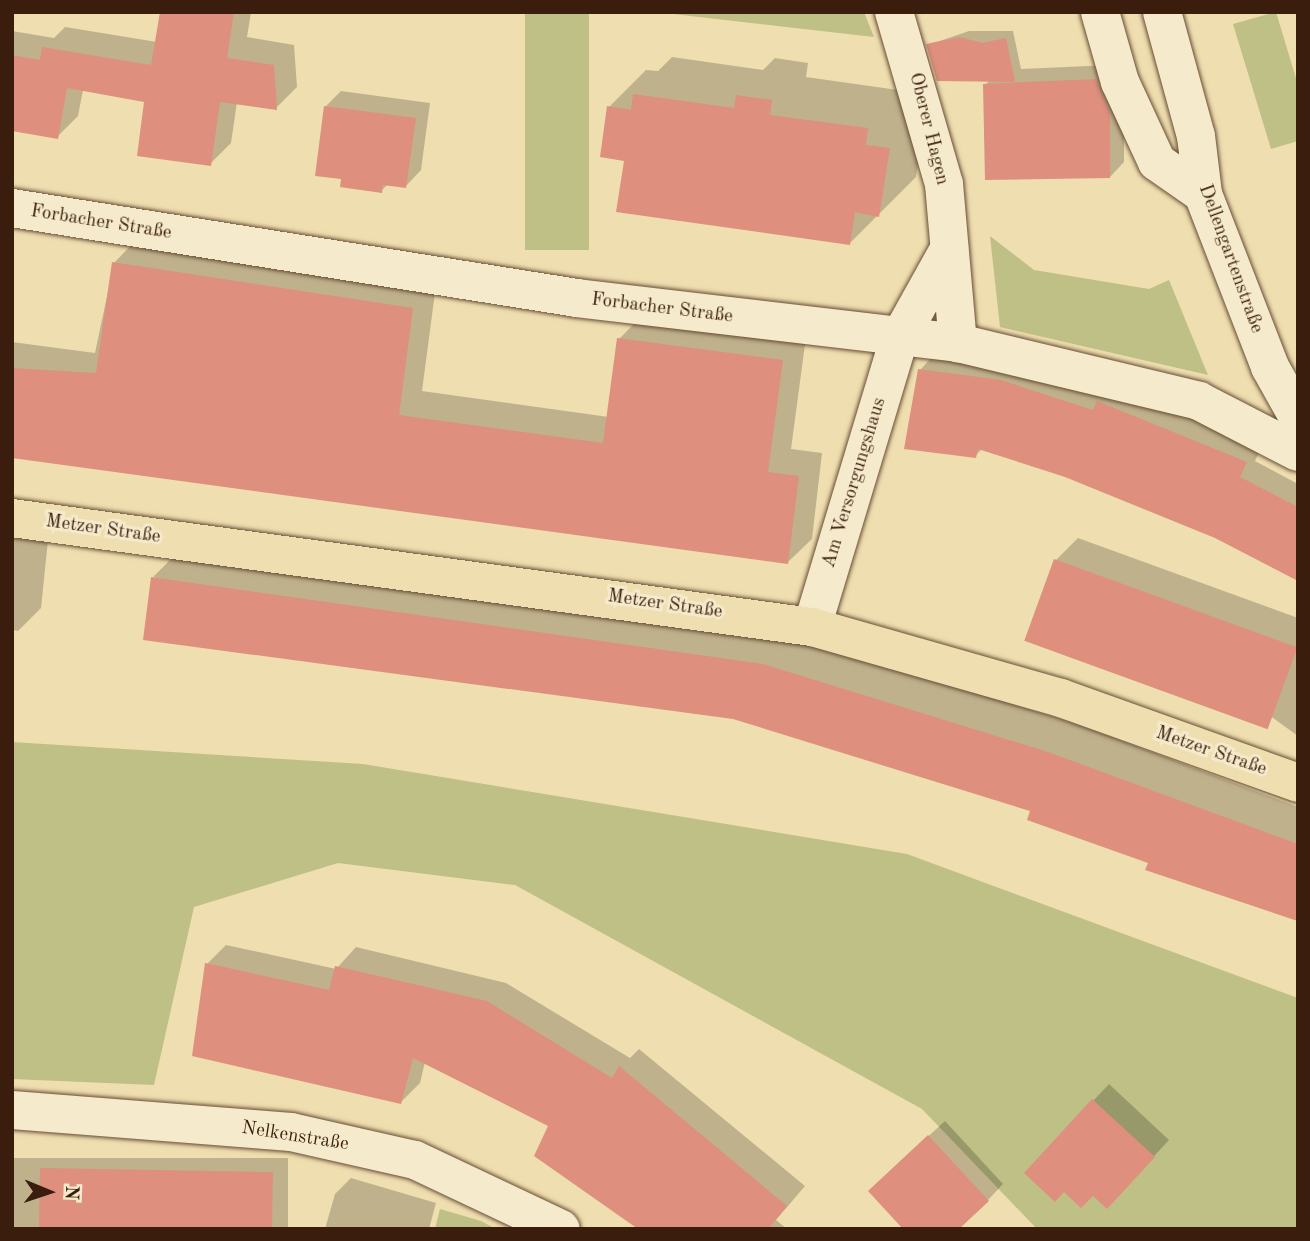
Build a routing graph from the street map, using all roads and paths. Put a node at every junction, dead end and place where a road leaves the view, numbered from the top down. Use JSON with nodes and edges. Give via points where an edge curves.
{"nodes":[{"id":1,"x":894,"y":12,"type":"edge"},
{"id":2,"x":1100,"y":12,"type":"edge"},
{"id":3,"x":1162,"y":12,"type":"edge"},
{"id":4,"x":1203,"y":194,"type":"junction"},
{"id":5,"x":12,"y":208,"type":"edge"},
{"id":6,"x":949,"y":249,"type":"junction"},
{"id":7,"x":899,"y":339,"type":"junction"},
{"id":8,"x":958,"y":343,"type":"junction"},
{"id":9,"x":1298,"y":417,"type":"edge"},
{"id":10,"x":1298,"y":452,"type":"edge"},
{"id":11,"x":12,"y":517,"type":"edge"},
{"id":12,"x":812,"y":627,"type":"junction"},
{"id":13,"x":1298,"y":783,"type":"edge"},
{"id":14,"x":12,"y":1110,"type":"edge"},
{"id":15,"x":561,"y":1229,"type":"edge"}],
"edges":[{"from":1,"to":6,"type":"street","name":"Oberer Hagen","via":[[944,184]]},
{"from":2,"to":4,"type":"street","via":[[1120,82],[1157,162]]},
{"from":3,"to":4,"type":"street","name":"Dellengartenstraße","via":[[1196,136]]},
{"from":4,"to":9,"type":"street","name":"Dellengartenstraße","via":[[1270,367]]},
{"from":5,"to":7,"type":"street","name":"Forbacher Straße","via":[[577,298]]},
{"from":6,"to":7,"type":"street"},
{"from":6,"to":8,"type":"street","name":"Oberer Hagen"},
{"from":7,"to":8,"type":"street","name":"Forbacher Straße"},
{"from":7,"to":12,"type":"street","name":"Am Versorgungshaus"},
{"from":8,"to":10,"type":"street","name":"Forbacher Straße","via":[[1199,401]]},
{"from":11,"to":12,"type":"main road","name":"Metzer Straße"},
{"from":12,"to":13,"type":"main road","name":"Metzer Straße","via":[[1061,698]]},
{"from":14,"to":15,"type":"street","name":"Nelkenstraße","via":[[291,1132],[415,1160]]}]}
